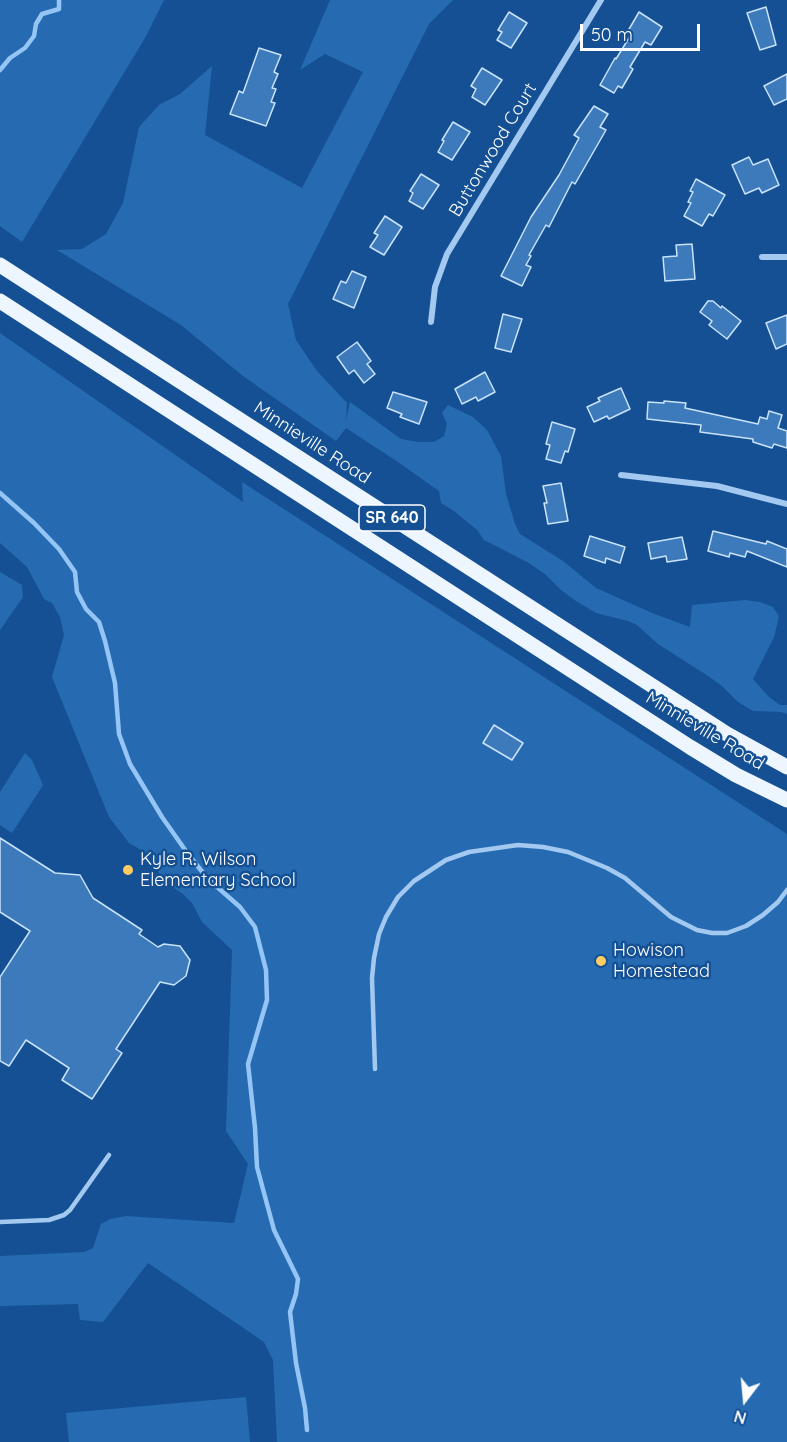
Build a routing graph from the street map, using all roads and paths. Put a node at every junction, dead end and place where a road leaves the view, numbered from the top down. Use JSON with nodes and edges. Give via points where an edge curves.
{"nodes":[{"id":1,"x":601,"y":0,"type":"edge"},
{"id":2,"x":762,"y":257,"type":"dead end"},
{"id":3,"x":787,"y":257,"type":"edge"},
{"id":4,"x":0,"y":265,"type":"edge"},
{"id":5,"x":0,"y":301,"type":"edge"},
{"id":6,"x":431,"y":322,"type":"dead end"},
{"id":7,"x":621,"y":475,"type":"dead end"},
{"id":8,"x":787,"y":504,"type":"edge"},
{"id":9,"x":787,"y":767,"type":"edge"},
{"id":10,"x":787,"y":800,"type":"edge"},
{"id":11,"x":787,"y":890,"type":"edge"},
{"id":12,"x":375,"y":1069,"type":"dead end"},
{"id":13,"x":108,"y":1155,"type":"dead end"},
{"id":14,"x":0,"y":1222,"type":"edge"}],
"edges":[{"from":1,"to":6,"type":"street","name":"Buttonwood Court","via":[[447,254],[435,287]]},
{"from":2,"to":3,"type":"street"},
{"from":4,"to":9,"type":"main road","name":"Minnieville Road","number":"SR 640","via":[[719,729]]},
{"from":5,"to":10,"type":"main road","name":"Minnieville Road","number":"SR 640","via":[[690,747]]},
{"from":7,"to":8,"type":"street","via":[[717,486]]},
{"from":11,"to":12,"type":"lane","via":[[778,902],[746,926],[727,933],[712,933],[671,917],[625,878],[568,852],[518,845],[469,852],[446,860],[398,897],[379,934],[372,978]]},
{"from":13,"to":14,"type":"lane","via":[[64,1215],[49,1220]]}]}
